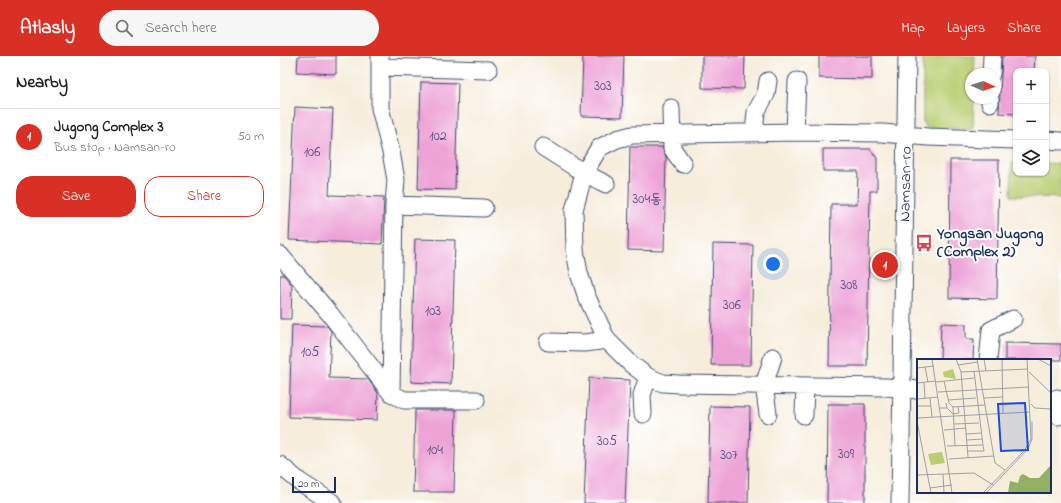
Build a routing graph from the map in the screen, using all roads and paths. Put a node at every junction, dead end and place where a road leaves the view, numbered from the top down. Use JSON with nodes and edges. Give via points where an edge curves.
{"nodes":[{"id":1,"x":907,"y":56,"type":"edge"},
{"id":2,"x":992,"y":56,"type":"edge"},
{"id":3,"x":380,"y":62,"type":"edge"},
{"id":4,"x":991,"y":68,"type":"edge"},
{"id":5,"x":488,"y":70,"type":"dead end"},
{"id":6,"x":768,"y":81,"type":"dead end"},
{"id":7,"x":797,"y":81,"type":"dead end"},
{"id":8,"x":671,"y":108,"type":"dead end"},
{"id":9,"x":754,"y":132,"type":"junction"},
{"id":10,"x":795,"y":132,"type":"junction"},
{"id":11,"x":671,"y":133,"type":"junction"},
{"id":12,"x":906,"y":135,"type":"junction"},
{"id":13,"x":1013,"y":140,"type":"edge"},
{"id":14,"x":1049,"y":140,"type":"edge"},
{"id":15,"x":1061,"y":141,"type":"edge"},
{"id":16,"x":543,"y":147,"type":"dead end"},
{"id":17,"x":683,"y":164,"type":"dead end"},
{"id":18,"x":584,"y":173,"type":"junction"},
{"id":19,"x":606,"y":184,"type":"dead end"},
{"id":20,"x":394,"y":205,"type":"junction"},
{"id":21,"x":484,"y":208,"type":"dead end"},
{"id":22,"x":280,"y":255,"type":"edge"},
{"id":23,"x":1013,"y":319,"type":"dead end"},
{"id":24,"x":606,"y":340,"type":"junction"},
{"id":25,"x":548,"y":342,"type":"dead end"},
{"id":26,"x":772,"y":357,"type":"dead end"},
{"id":27,"x":988,"y":359,"type":"edge"},
{"id":28,"x":648,"y":377,"type":"junction"},
{"id":29,"x":764,"y":385,"type":"junction"},
{"id":30,"x":805,"y":386,"type":"junction"},
{"id":31,"x":910,"y":389,"type":"edge"},
{"id":32,"x":391,"y":393,"type":"junction"},
{"id":33,"x":1056,"y":398,"type":"edge"},
{"id":34,"x":476,"y":400,"type":"dead end"},
{"id":35,"x":643,"y":414,"type":"dead end"},
{"id":36,"x":768,"y":414,"type":"dead end"},
{"id":37,"x":804,"y":415,"type":"dead end"},
{"id":38,"x":1058,"y":416,"type":"dead end"},
{"id":39,"x":280,"y":465,"type":"edge"},
{"id":40,"x":333,"y":503,"type":"edge"},
{"id":41,"x":900,"y":503,"type":"edge"}],
"edges":[{"from":1,"to":12,"type":"street","name":"Namsan-ro"},
{"from":2,"to":4,"type":"street"},
{"from":3,"to":5,"type":"street"},
{"from":3,"to":20,"type":"street","via":[[380,108],[396,180]]},
{"from":6,"to":9,"type":"street","via":[[766,94],[756,112]]},
{"from":7,"to":10,"type":"street"},
{"from":8,"to":11,"type":"street"},
{"from":9,"to":10,"type":"street"},
{"from":9,"to":11,"type":"street"},
{"from":10,"to":12,"type":"street"},
{"from":11,"to":17,"type":"street","via":[[672,148]]},
{"from":11,"to":18,"type":"street","via":[[632,135],[617,139],[599,148]]},
{"from":12,"to":13,"type":"street"},
{"from":12,"to":31,"type":"street","name":"Namsan-ro"},
{"from":14,"to":15,"type":"street"},
{"from":16,"to":18,"type":"street"},
{"from":18,"to":19,"type":"street"},
{"from":18,"to":24,"type":"street","via":[[574,210],[575,250],[586,295]]},
{"from":20,"to":21,"type":"street"},
{"from":20,"to":32,"type":"street"},
{"from":22,"to":32,"type":"street"},
{"from":23,"to":27,"type":"street","via":[[991,330]]},
{"from":24,"to":25,"type":"street","via":[[585,343]]},
{"from":24,"to":28,"type":"street"},
{"from":26,"to":29,"type":"street"},
{"from":28,"to":29,"type":"street","via":[[662,383]]},
{"from":28,"to":35,"type":"street","via":[[642,395]]},
{"from":29,"to":30,"type":"street"},
{"from":29,"to":36,"type":"street"},
{"from":30,"to":31,"type":"street"},
{"from":30,"to":37,"type":"street"},
{"from":31,"to":41,"type":"street","name":"Namsan-ro"},
{"from":32,"to":34,"type":"street","via":[[404,400]]},
{"from":33,"to":38,"type":"street"},
{"from":39,"to":40,"type":"street","via":[[300,482]]}]}
